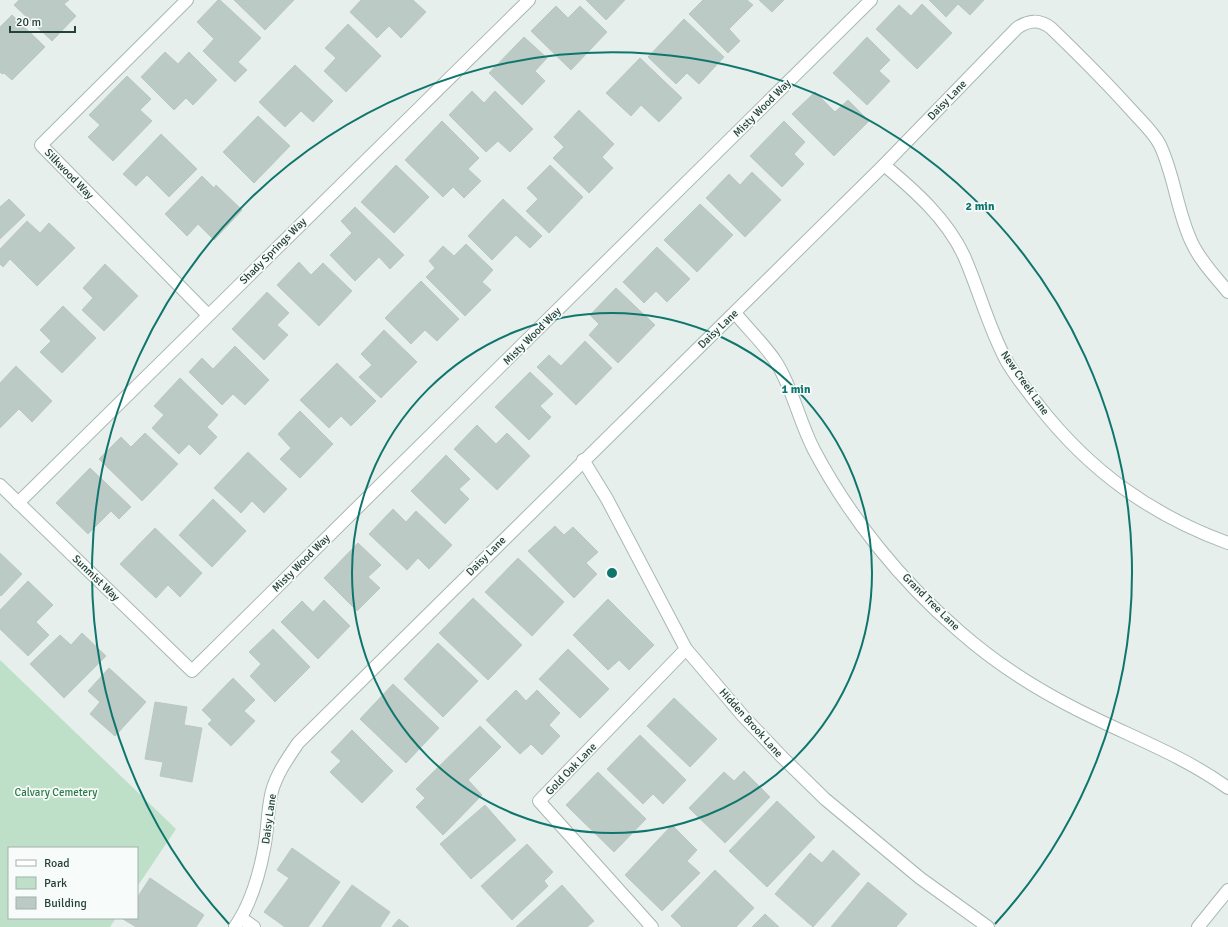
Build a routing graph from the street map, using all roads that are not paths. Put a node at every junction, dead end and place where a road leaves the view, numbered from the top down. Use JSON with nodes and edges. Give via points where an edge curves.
{"nodes":[{"id":1,"x":187,"y":0,"type":"edge"},
{"id":2,"x":528,"y":0,"type":"edge"},
{"id":3,"x":871,"y":0,"type":"edge"},
{"id":4,"x":884,"y":165,"type":"junction"},
{"id":5,"x":1228,"y":292,"type":"edge"},
{"id":6,"x":735,"y":313,"type":"junction"},
{"id":7,"x":208,"y":315,"type":"junction"},
{"id":8,"x":583,"y":460,"type":"junction"},
{"id":9,"x":0,"y":486,"type":"edge"},
{"id":10,"x":18,"y":503,"type":"junction"},
{"id":11,"x":1228,"y":543,"type":"edge"},
{"id":12,"x":686,"y":649,"type":"junction"},
{"id":13,"x":192,"y":671,"type":"joint"},
{"id":14,"x":1228,"y":788,"type":"edge"},
{"id":15,"x":1228,"y":890,"type":"edge"},
{"id":16,"x":238,"y":923,"type":"edge"},
{"id":17,"x":254,"y":927,"type":"edge"},
{"id":18,"x":652,"y":927,"type":"edge"},
{"id":19,"x":988,"y":927,"type":"edge"},
{"id":20,"x":1198,"y":927,"type":"edge"}],
"edges":[{"from":1,"to":7,"type":"street","name":"Silkwood Way","via":[[41,145]]},
{"from":2,"to":7,"type":"street","name":"Shady Springs Way"},
{"from":3,"to":13,"type":"street","name":"Misty Wood Way"},
{"from":4,"to":5,"type":"street","name":"Daisy Lane","via":[[1017,28],[1026,22],[1044,23],[1110,86],[1160,144],[1173,177],[1192,244],[1204,264]]},
{"from":4,"to":6,"type":"street","name":"Daisy Lane"},
{"from":4,"to":11,"type":"street","name":"New Creek Lane","via":[[912,189],[944,224],[963,254],[996,341],[1007,361],[1057,429],[1101,471],[1136,498],[1201,533]]},
{"from":6,"to":8,"type":"street","name":"Daisy Lane"},
{"from":6,"to":14,"type":"street","name":"Grand Tree Lane","via":[[775,362],[813,449],[828,474],[867,532],[925,598],[983,651],[1021,678],[1074,708],[1165,751]]},
{"from":7,"to":10,"type":"street","name":"Shady Springs Way"},
{"from":8,"to":12,"type":"street","name":"Hidden Brook Lane","via":[[607,499]]},
{"from":8,"to":16,"type":"street","name":"Daisy Lane","via":[[298,743],[282,767],[272,790],[257,880]]},
{"from":9,"to":10,"type":"street","name":"Sunmist Way"},
{"from":10,"to":13,"type":"street","name":"Sunmist Way"},
{"from":12,"to":18,"type":"street","name":"Gold Oak Lane","via":[[539,801]]},
{"from":12,"to":19,"type":"street","name":"Hidden Brook Lane","via":[[743,716],[825,798],[920,878]]},
{"from":15,"to":20,"type":"street"},
{"from":16,"to":17,"type":"street"}]}
